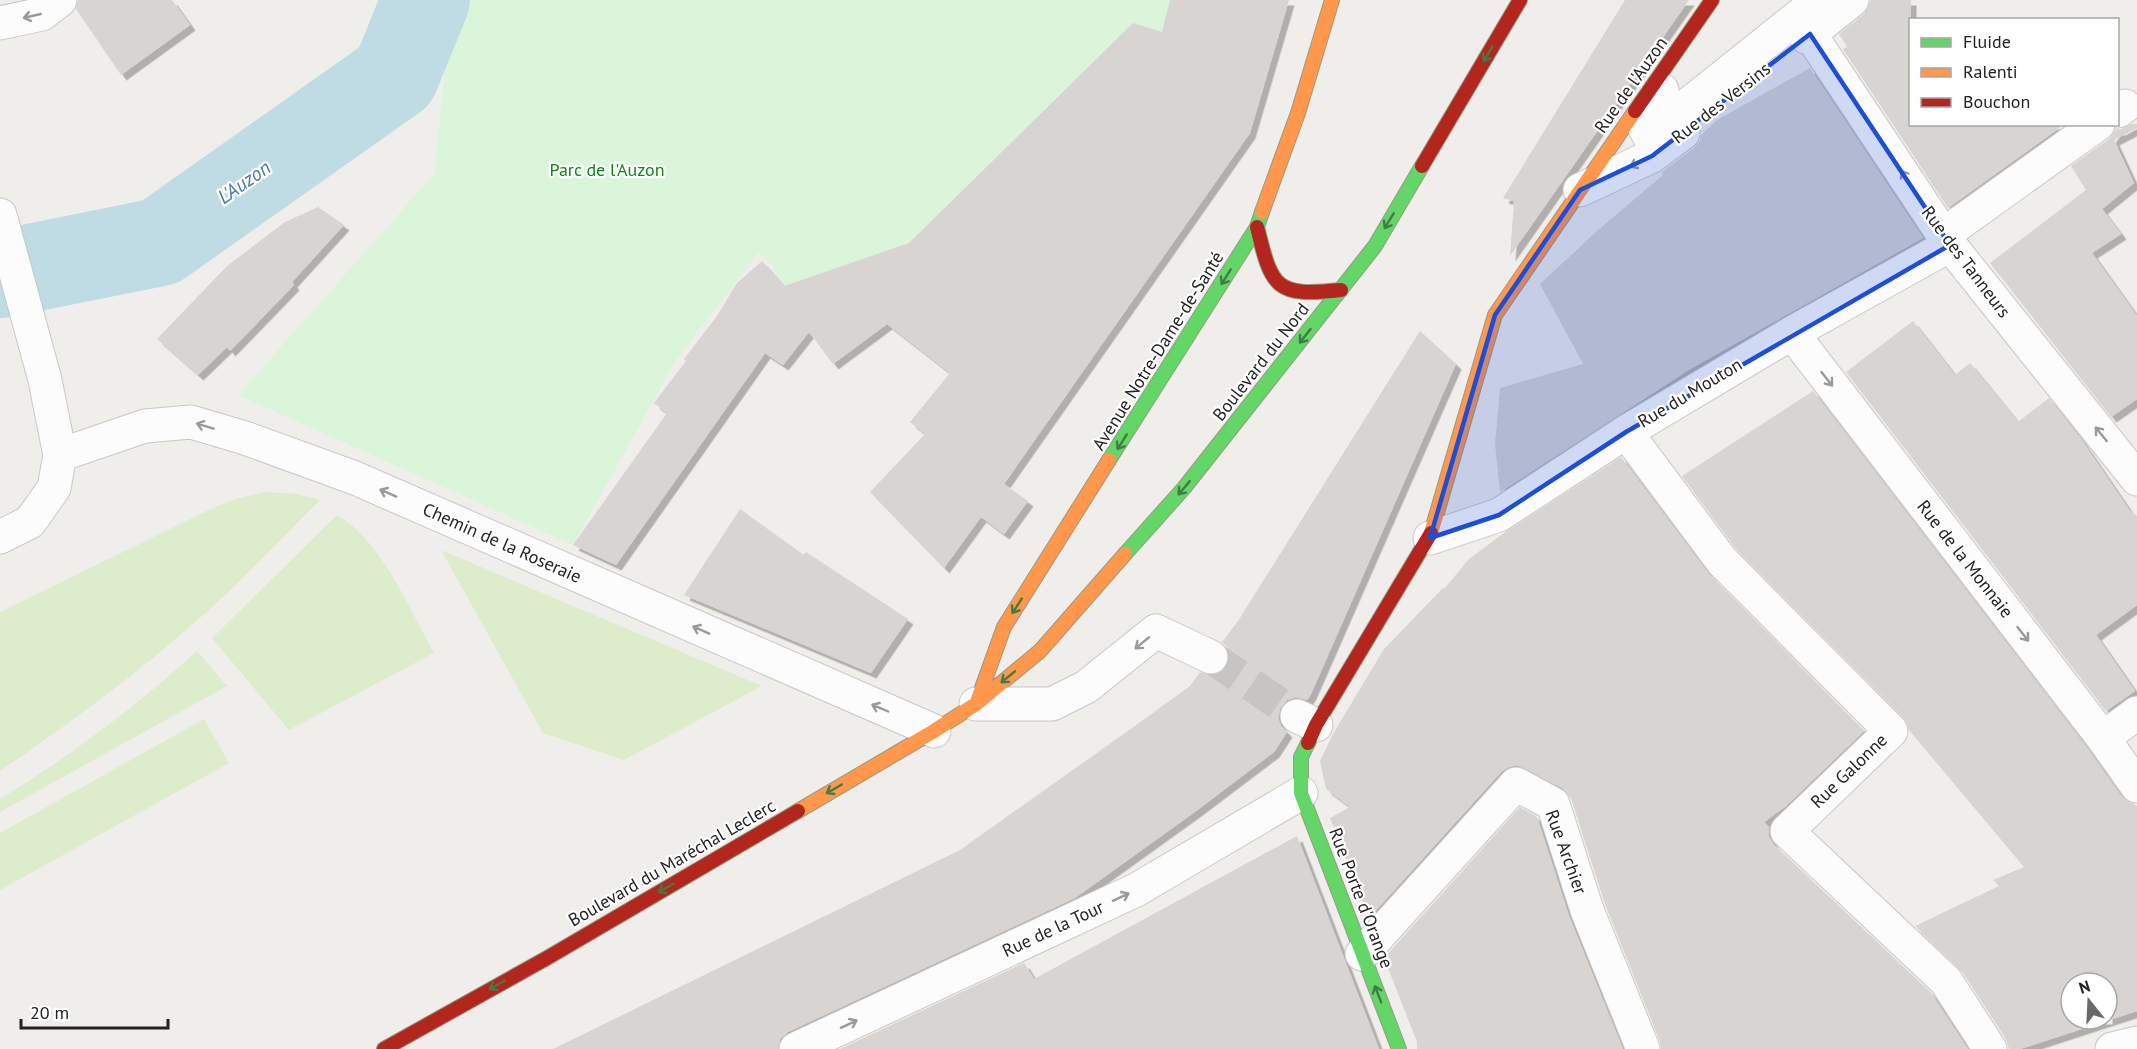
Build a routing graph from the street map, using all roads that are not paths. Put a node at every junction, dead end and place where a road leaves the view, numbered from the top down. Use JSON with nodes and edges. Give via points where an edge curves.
{"nodes":[{"id":1,"x":60,"y":0,"type":"edge"},
{"id":2,"x":1332,"y":0,"type":"edge"},
{"id":3,"x":1520,"y":0,"type":"edge"},
{"id":4,"x":1712,"y":0,"type":"edge"},
{"id":5,"x":1725,"y":0,"type":"edge"},
{"id":6,"x":1820,"y":0,"type":"edge"},
{"id":7,"x":1852,"y":0,"type":"edge"},
{"id":8,"x":0,"y":22,"type":"edge"},
{"id":9,"x":1810,"y":34,"type":"junction"},
{"id":10,"x":2095,"y":126,"type":"edge"},
{"id":11,"x":1580,"y":190,"type":"junction"},
{"id":12,"x":0,"y":215,"type":"edge"},
{"id":13,"x":1257,"y":227,"type":"junction"},
{"id":14,"x":1947,"y":240,"type":"junction"},
{"id":15,"x":1341,"y":290,"type":"junction"},
{"id":16,"x":1792,"y":333,"type":"junction"},
{"id":17,"x":1626,"y":432,"type":"junction"},
{"id":18,"x":60,"y":455,"type":"junction"},
{"id":19,"x":2137,"y":479,"type":"edge"},
{"id":20,"x":0,"y":537,"type":"edge"},
{"id":21,"x":1430,"y":538,"type":"junction"},
{"id":22,"x":1211,"y":657,"type":"tunnel mouth"},
{"id":23,"x":976,"y":704,"type":"junction"},
{"id":24,"x":2137,"y":713,"type":"edge"},
{"id":25,"x":934,"y":731,"type":"junction"},
{"id":26,"x":2103,"y":738,"type":"junction"},
{"id":27,"x":1301,"y":758,"type":"joint"},
{"id":28,"x":2137,"y":786,"type":"edge"},
{"id":29,"x":1301,"y":793,"type":"junction"},
{"id":30,"x":1362,"y":954,"type":"junction"},
{"id":31,"x":384,"y":1049,"type":"edge"},
{"id":32,"x":796,"y":1049,"type":"edge"},
{"id":33,"x":1399,"y":1049,"type":"edge"},
{"id":34,"x":1642,"y":1049,"type":"edge"},
{"id":35,"x":1990,"y":1049,"type":"edge"}],
"edges":[{"from":1,"to":8,"type":"street","one_way":true,"via":[[42,14]]},
{"from":2,"to":13,"type":"main road","name":"Avenue Notre-Dame-de-Santé","via":[[1298,113]]},
{"from":3,"to":15,"type":"main road","name":"Boulevard du Nord","one_way":true,"via":[[1376,246]]},
{"from":4,"to":11,"type":"main road","name":"Rue de l'Auzon"},
{"from":5,"to":6,"type":"street","via":[[1641,120],[1649,136]]},
{"from":7,"to":9,"type":"street","name":"Rue des Versins"},
{"from":9,"to":11,"type":"street","name":"Rue des Versins","one_way":true,"via":[[1652,156]]},
{"from":14,"to":9,"type":"street","name":"Rue des Tanneurs","one_way":true},
{"from":10,"to":14,"type":"street","name":"Rue du Mouton"},
{"from":11,"to":21,"type":"main road","name":"Rue de l'Auzon","via":[[1495,315]]},
{"from":12,"to":18,"type":"street","via":[[45,380]]},
{"from":13,"to":15,"type":"main road","via":[[1272,276],[1285,289],[1303,293]]},
{"from":13,"to":23,"type":"main road","name":"Avenue Notre-Dame-de-Santé","one_way":true,"via":[[1004,627]]},
{"from":14,"to":16,"type":"street","name":"Rue du Mouton"},
{"from":19,"to":14,"type":"street","name":"Rue des Tanneurs","one_way":true},
{"from":15,"to":23,"type":"main road","name":"Boulevard du Nord","one_way":true,"via":[[1184,488],[1040,651]]},
{"from":16,"to":17,"type":"street","name":"Rue du Mouton"},
{"from":16,"to":26,"type":"street","name":"Rue de la Monnaie","one_way":true},
{"from":17,"to":21,"type":"street","name":"Rue du Mouton","via":[[1499,515]]},
{"from":17,"to":35,"type":"street","name":"Rue Galonne","via":[[1722,561],[1891,731],[1787,831],[1946,981]]},
{"from":18,"to":20,"type":"street","via":[[54,489],[30,522]]},
{"from":25,"to":18,"type":"street","name":"Chemin de la Roseraie","one_way":true,"via":[[355,478],[245,438],[191,422],[156,424]]},
{"from":21,"to":27,"type":"main road","name":"Rue de l'Auzon","via":[[1307,720]]},
{"from":22,"to":23,"type":"street","one_way":true,"via":[[1156,631],[1086,687],[1052,704]]},
{"from":23,"to":25,"type":"main road","name":"Boulevard du Maréchal Leclerc"},
{"from":24,"to":26,"type":"street"},
{"from":25,"to":31,"type":"main road","name":"Boulevard du Maréchal Leclerc","one_way":true},
{"from":26,"to":28,"type":"street","name":"Rue de la Monnaie"},
{"from":27,"to":29,"type":"main road","name":"Rue Porte d'Orange"},
{"from":29,"to":30,"type":"main road","name":"Rue Porte d'Orange"},
{"from":32,"to":29,"type":"street","name":"Rue de la Tour","one_way":true,"via":[[1136,890]]},
{"from":33,"to":30,"type":"main road","name":"Rue Porte d'Orange","one_way":true},
{"from":30,"to":34,"type":"street","name":"Rue Archier","via":[[1516,784],[1553,804],[1587,910]]}]}
